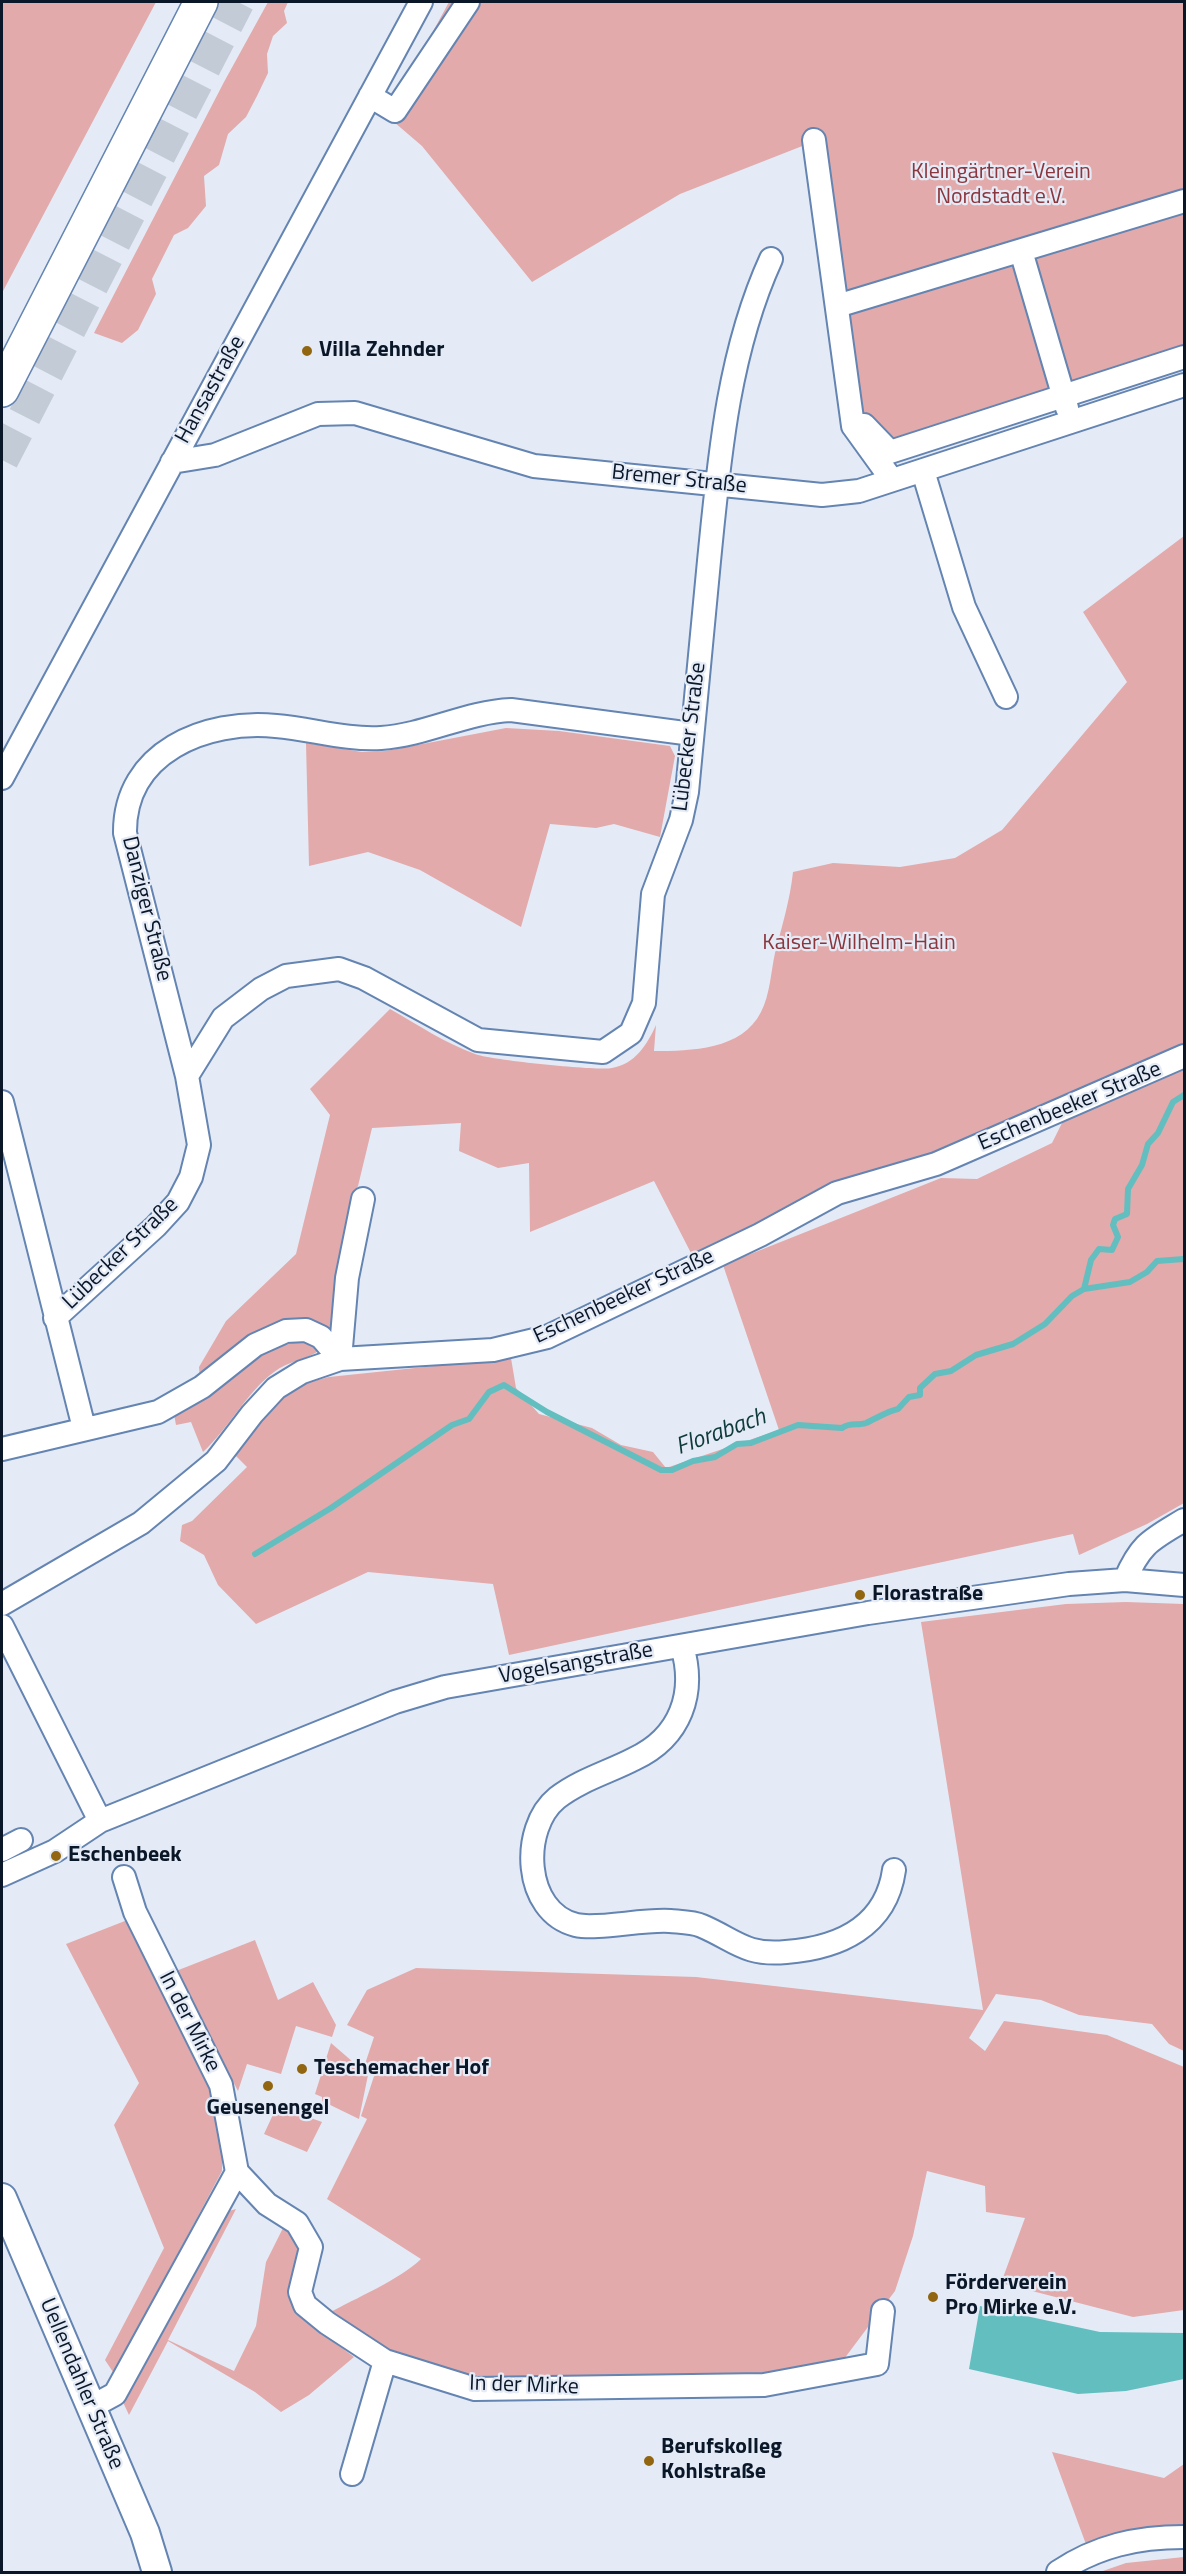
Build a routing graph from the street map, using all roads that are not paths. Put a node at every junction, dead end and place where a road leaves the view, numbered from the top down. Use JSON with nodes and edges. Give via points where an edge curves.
{"nodes":[{"id":1,"x":201,"y":2,"type":"edge"},
{"id":2,"x":421,"y":2,"type":"edge"},
{"id":3,"x":468,"y":2,"type":"edge"},
{"id":4,"x":370,"y":96,"type":"junction"},
{"id":5,"x":814,"y":140,"type":"dead end"},
{"id":6,"x":1185,"y":201,"type":"edge"},
{"id":7,"x":1021,"y":251,"type":"junction"},
{"id":8,"x":771,"y":260,"type":"dead end"},
{"id":9,"x":837,"y":306,"type":"junction"},
{"id":10,"x":1185,"y":357,"type":"edge"},
{"id":11,"x":1185,"y":385,"type":"edge"},
{"id":12,"x":2,"y":390,"type":"edge"},
{"id":13,"x":1064,"y":394,"type":"junction"},
{"id":14,"x":1071,"y":423,"type":"junction"},
{"id":15,"x":853,"y":426,"type":"junction"},
{"id":16,"x":171,"y":462,"type":"junction"},
{"id":17,"x":923,"y":471,"type":"junction"},
{"id":18,"x":892,"y":480,"type":"junction"},
{"id":19,"x":717,"y":484,"type":"junction"},
{"id":20,"x":1006,"y":697,"type":"dead end"},
{"id":21,"x":692,"y":734,"type":"junction"},
{"id":22,"x":2,"y":778,"type":"edge"},
{"id":23,"x":1185,"y":1056,"type":"edge"},
{"id":24,"x":188,"y":1076,"type":"junction"},
{"id":25,"x":2,"y":1102,"type":"edge"},
{"id":26,"x":363,"y":1199,"type":"dead end"},
{"id":27,"x":55,"y":1318,"type":"junction"},
{"id":28,"x":340,"y":1359,"type":"junction"},
{"id":29,"x":84,"y":1428,"type":"junction"},
{"id":30,"x":2,"y":1449,"type":"edge"},
{"id":31,"x":1185,"y":1520,"type":"edge"},
{"id":32,"x":1125,"y":1580,"type":"junction"},
{"id":33,"x":1185,"y":1586,"type":"edge"},
{"id":34,"x":2,"y":1604,"type":"edge"},
{"id":35,"x":2,"y":1626,"type":"edge"},
{"id":36,"x":682,"y":1646,"type":"junction"},
{"id":37,"x":100,"y":1821,"type":"junction"},
{"id":38,"x":894,"y":1870,"type":"dead end"},
{"id":39,"x":2,"y":1875,"type":"edge"},
{"id":40,"x":124,"y":1877,"type":"dead end"},
{"id":41,"x":237,"y":2172,"type":"junction"},
{"id":42,"x":2,"y":2198,"type":"edge"},
{"id":43,"x":883,"y":2311,"type":"dead end"},
{"id":44,"x":385,"y":2361,"type":"junction"},
{"id":45,"x":91,"y":2407,"type":"junction"},
{"id":46,"x":352,"y":2474,"type":"dead end"},
{"id":47,"x":1185,"y":2537,"type":"edge"},
{"id":48,"x":157,"y":2572,"type":"edge"},
{"id":49,"x":1058,"y":2572,"type":"edge"}],
"edges":[{"from":1,"to":12,"type":"highway"},
{"from":2,"to":4,"type":"street","name":"Hansastraße"},
{"from":3,"to":4,"type":"street","via":[[395,111]]},
{"from":4,"to":16,"type":"street","name":"Hansastraße"},
{"from":5,"to":9,"type":"street"},
{"from":6,"to":7,"type":"street"},
{"from":7,"to":9,"type":"street"},
{"from":7,"to":13,"type":"street"},
{"from":8,"to":19,"type":"street","name":"Lübecker Straße","via":[[758,288],[734,375]]},
{"from":9,"to":15,"type":"street"},
{"from":10,"to":13,"type":"street"},
{"from":11,"to":14,"type":"street","name":"Bremer Straße"},
{"from":13,"to":14,"type":"street"},
{"from":13,"to":15,"type":"street","via":[[890,452],[864,425]]},
{"from":14,"to":17,"type":"street","name":"Bremer Straße"},
{"from":15,"to":18,"type":"street"},
{"from":16,"to":19,"type":"street","name":"Bremer Straße","via":[[215,455],[318,414],[355,413],[534,466]]},
{"from":16,"to":22,"type":"street","name":"Hansastraße"},
{"from":17,"to":18,"type":"street","name":"Bremer Straße"},
{"from":17,"to":20,"type":"street","via":[[964,607]]},
{"from":18,"to":19,"type":"street","name":"Bremer Straße","via":[[860,490],[822,495]]},
{"from":19,"to":21,"type":"street","name":"Lübecker Straße"},
{"from":21,"to":24,"type":"street","name":"Lübecker Straße","via":[[681,820],[653,894],[644,1003],[631,1033],[603,1052],[478,1040],[364,978],[339,969],[286,976],[261,988],[223,1018]]},
{"from":21,"to":24,"type":"street","name":"Danziger Straße","via":[[510,710],[488,711],[383,738],[332,736],[276,726],[232,727],[190,738],[159,757],[138,780],[130,797],[125,833]]},
{"from":23,"to":28,"type":"street","name":"Eschenbeeker Straße","via":[[936,1164],[837,1193],[760,1235],[547,1337],[493,1350]]},
{"from":24,"to":27,"type":"street","name":"Lübecker Straße","via":[[199,1145],[191,1177],[178,1202]]},
{"from":25,"to":27,"type":"street"},
{"from":26,"to":28,"type":"street","via":[[347,1278]]},
{"from":27,"to":29,"type":"street"},
{"from":28,"to":29,"type":"street","via":[[321,1336],[306,1330],[286,1332],[255,1345],[202,1387],[158,1412]]},
{"from":28,"to":34,"type":"street","name":"Eschenbeeker Straße","via":[[302,1372],[276,1388],[216,1461],[141,1523]]},
{"from":29,"to":30,"type":"street"},
{"from":31,"to":32,"type":"street","via":[[1149,1541],[1137,1554]]},
{"from":32,"to":33,"type":"street","name":"Vogelsangstraße"},
{"from":32,"to":36,"type":"street","name":"Vogelsangstraße","via":[[1057,1585],[868,1613]]},
{"from":35,"to":37,"type":"street"},
{"from":36,"to":37,"type":"street","name":"Vogelsangstraße","via":[[463,1684],[394,1701]]},
{"from":36,"to":38,"type":"street","via":[[688,1668],[688,1694],[675,1724],[636,1759],[610,1768],[557,1798],[538,1820],[532,1843],[534,1877],[544,1900],[561,1920],[578,1926],[672,1921],[700,1925],[742,1948],[765,1953],[807,1950],[828,1946],[853,1934],[878,1913],[891,1891]]},
{"from":37,"to":39,"type":"street","name":"Vogelsangstraße","via":[[55,1851]]},
{"from":40,"to":41,"type":"street","name":"In der Mirke","via":[[135,1912],[221,2085]]},
{"from":41,"to":44,"type":"street","name":"In der Mirke","via":[[267,2204],[297,2223],[310,2247],[300,2292],[305,2305]]},
{"from":41,"to":45,"type":"street","via":[[115,2394]]},
{"from":42,"to":45,"type":"main road","name":"Uellendahler Straße"},
{"from":43,"to":44,"type":"street","name":"In der Mirke","via":[[877,2364],[764,2385],[475,2389]]},
{"from":44,"to":46,"type":"street"},
{"from":45,"to":48,"type":"main road","name":"Uellendahler Straße","via":[[145,2533]]},
{"from":47,"to":49,"type":"street","via":[[1110,2546]]}]}
